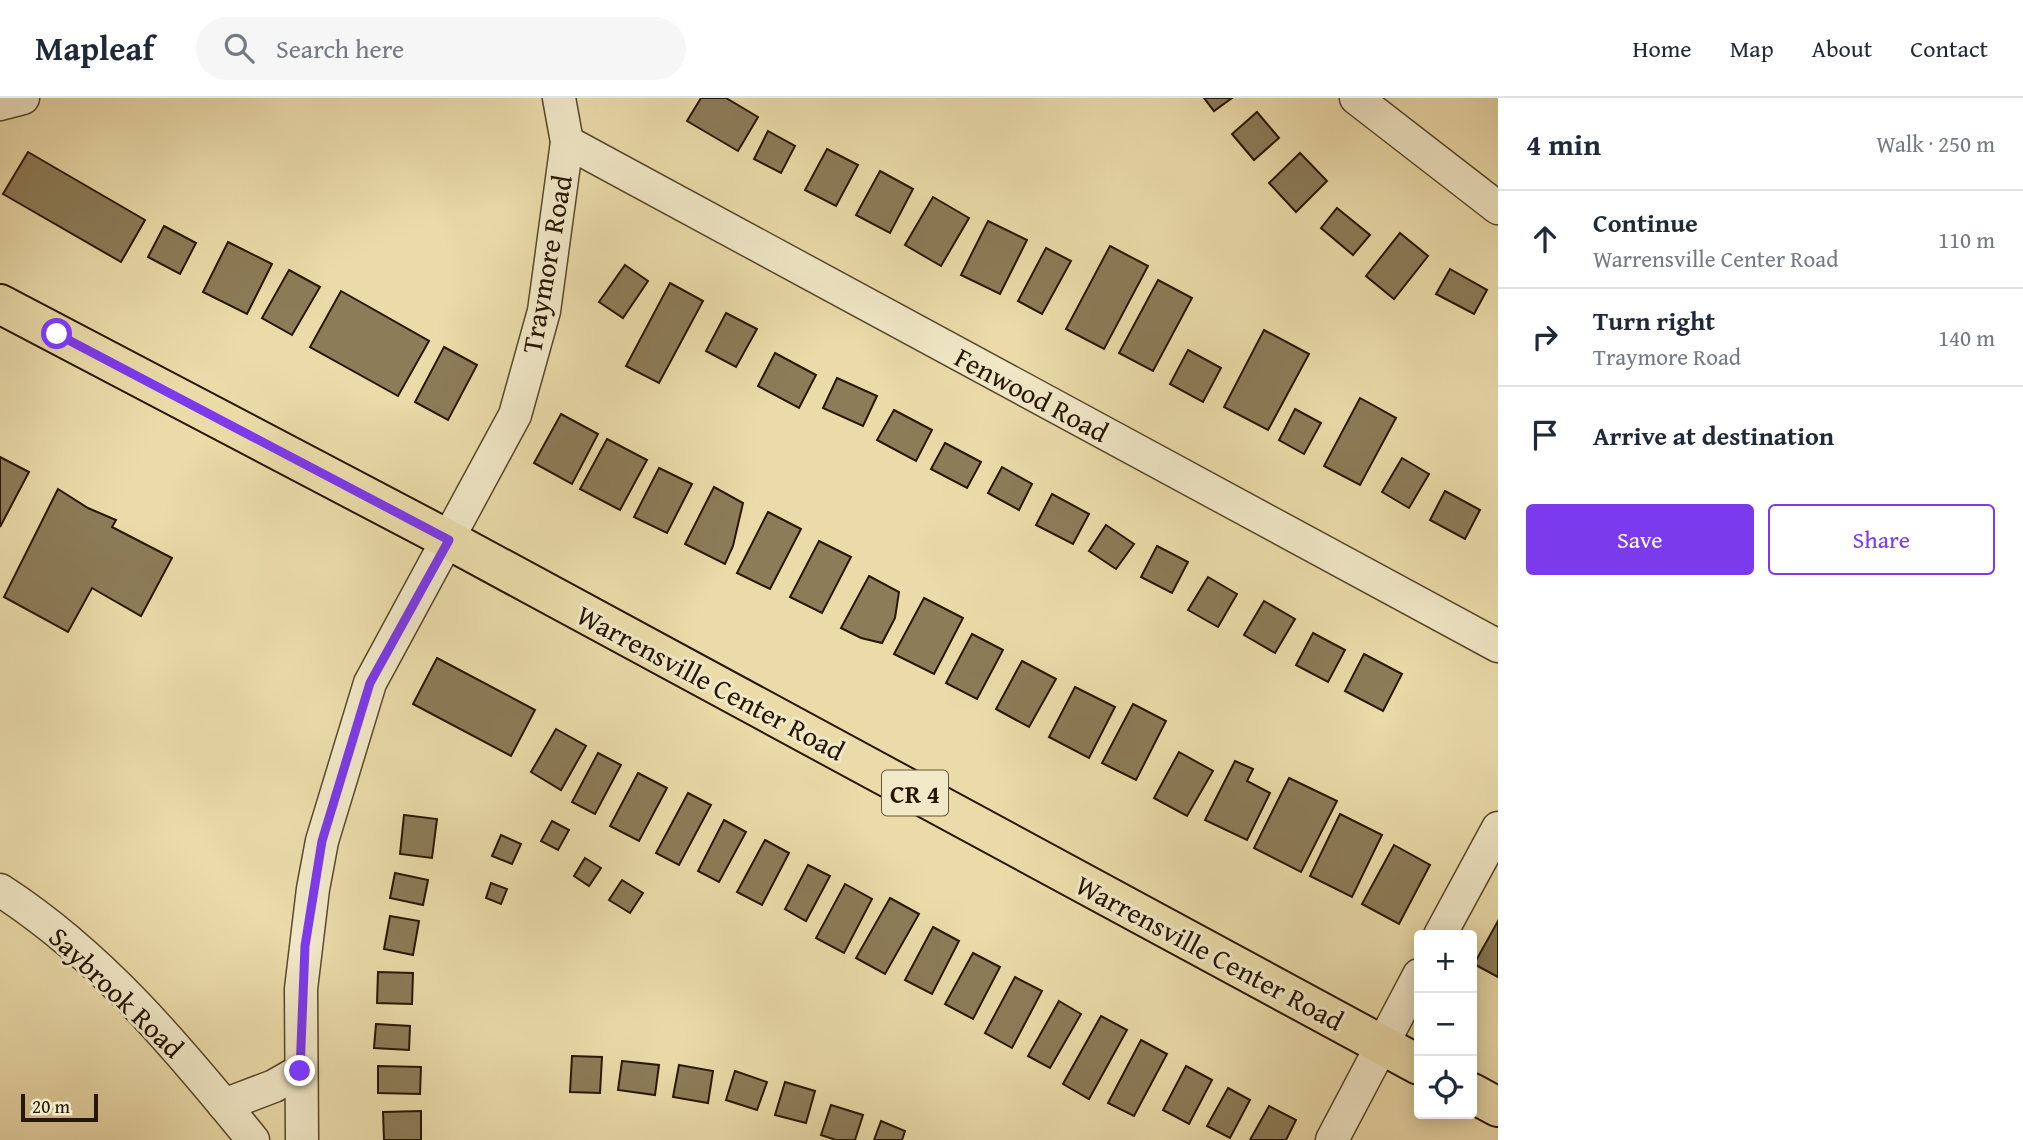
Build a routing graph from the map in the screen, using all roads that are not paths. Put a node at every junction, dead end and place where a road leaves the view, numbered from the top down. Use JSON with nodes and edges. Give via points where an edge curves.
{"nodes":[{"id":1,"x":23,"y":98,"type":"edge"},
{"id":2,"x":559,"y":98,"type":"edge"},
{"id":3,"x":1356,"y":98,"type":"edge"},
{"id":4,"x":0,"y":104,"type":"edge"},
{"id":5,"x":567,"y":142,"type":"junction"},
{"id":6,"x":1498,"y":208,"type":"edge"},
{"id":7,"x":0,"y":304,"type":"edge"},
{"id":8,"x":449,"y":540,"type":"junction"},
{"id":9,"x":1498,"y":646,"type":"edge"},
{"id":10,"x":1498,"y":828,"type":"edge"},
{"id":11,"x":0,"y":890,"type":"edge"},
{"id":12,"x":1443,"y":930,"type":"edge"},
{"id":13,"x":1414,"y":984,"type":"edge"},
{"id":14,"x":1382,"y":1045,"type":"junction"},
{"id":15,"x":1414,"y":1062,"type":"edge"},
{"id":16,"x":300,"y":1071,"type":"junction"},
{"id":17,"x":1477,"y":1096,"type":"edge"},
{"id":18,"x":224,"y":1105,"type":"junction"},
{"id":19,"x":1498,"y":1107,"type":"edge"},
{"id":20,"x":253,"y":1140,"type":"edge"},
{"id":21,"x":302,"y":1140,"type":"edge"},
{"id":22,"x":1332,"y":1140,"type":"edge"}],
"edges":[{"from":1,"to":4,"type":"street"},
{"from":2,"to":5,"type":"street","name":"Traymore Road"},
{"from":3,"to":6,"type":"street"},
{"from":5,"to":8,"type":"street","name":"Traymore Road","via":[[544,311],[515,415]]},
{"from":5,"to":9,"type":"street","name":"Fenwood Road"},
{"from":7,"to":8,"type":"main road","name":"Warrensville Center Road","number":"CR 4"},
{"from":8,"to":14,"type":"main road","name":"Warrensville Center Road","number":"CR 4"},
{"from":8,"to":16,"type":"street","name":"Traymore Road","via":[[370,683],[325,830],[305,946]]},
{"from":10,"to":12,"type":"street"},
{"from":11,"to":18,"type":"street","name":"Saybrook Road","via":[[31,910],[112,980]]},
{"from":13,"to":14,"type":"street"},
{"from":14,"to":15,"type":"main road","name":"Warrensville Center Road","number":"CR 4"},
{"from":14,"to":22,"type":"street"},
{"from":16,"to":18,"type":"street"},
{"from":16,"to":21,"type":"street","name":"Traymore Road"},
{"from":17,"to":19,"type":"main road"},
{"from":18,"to":20,"type":"street","name":"Saybrook Road"}]}
